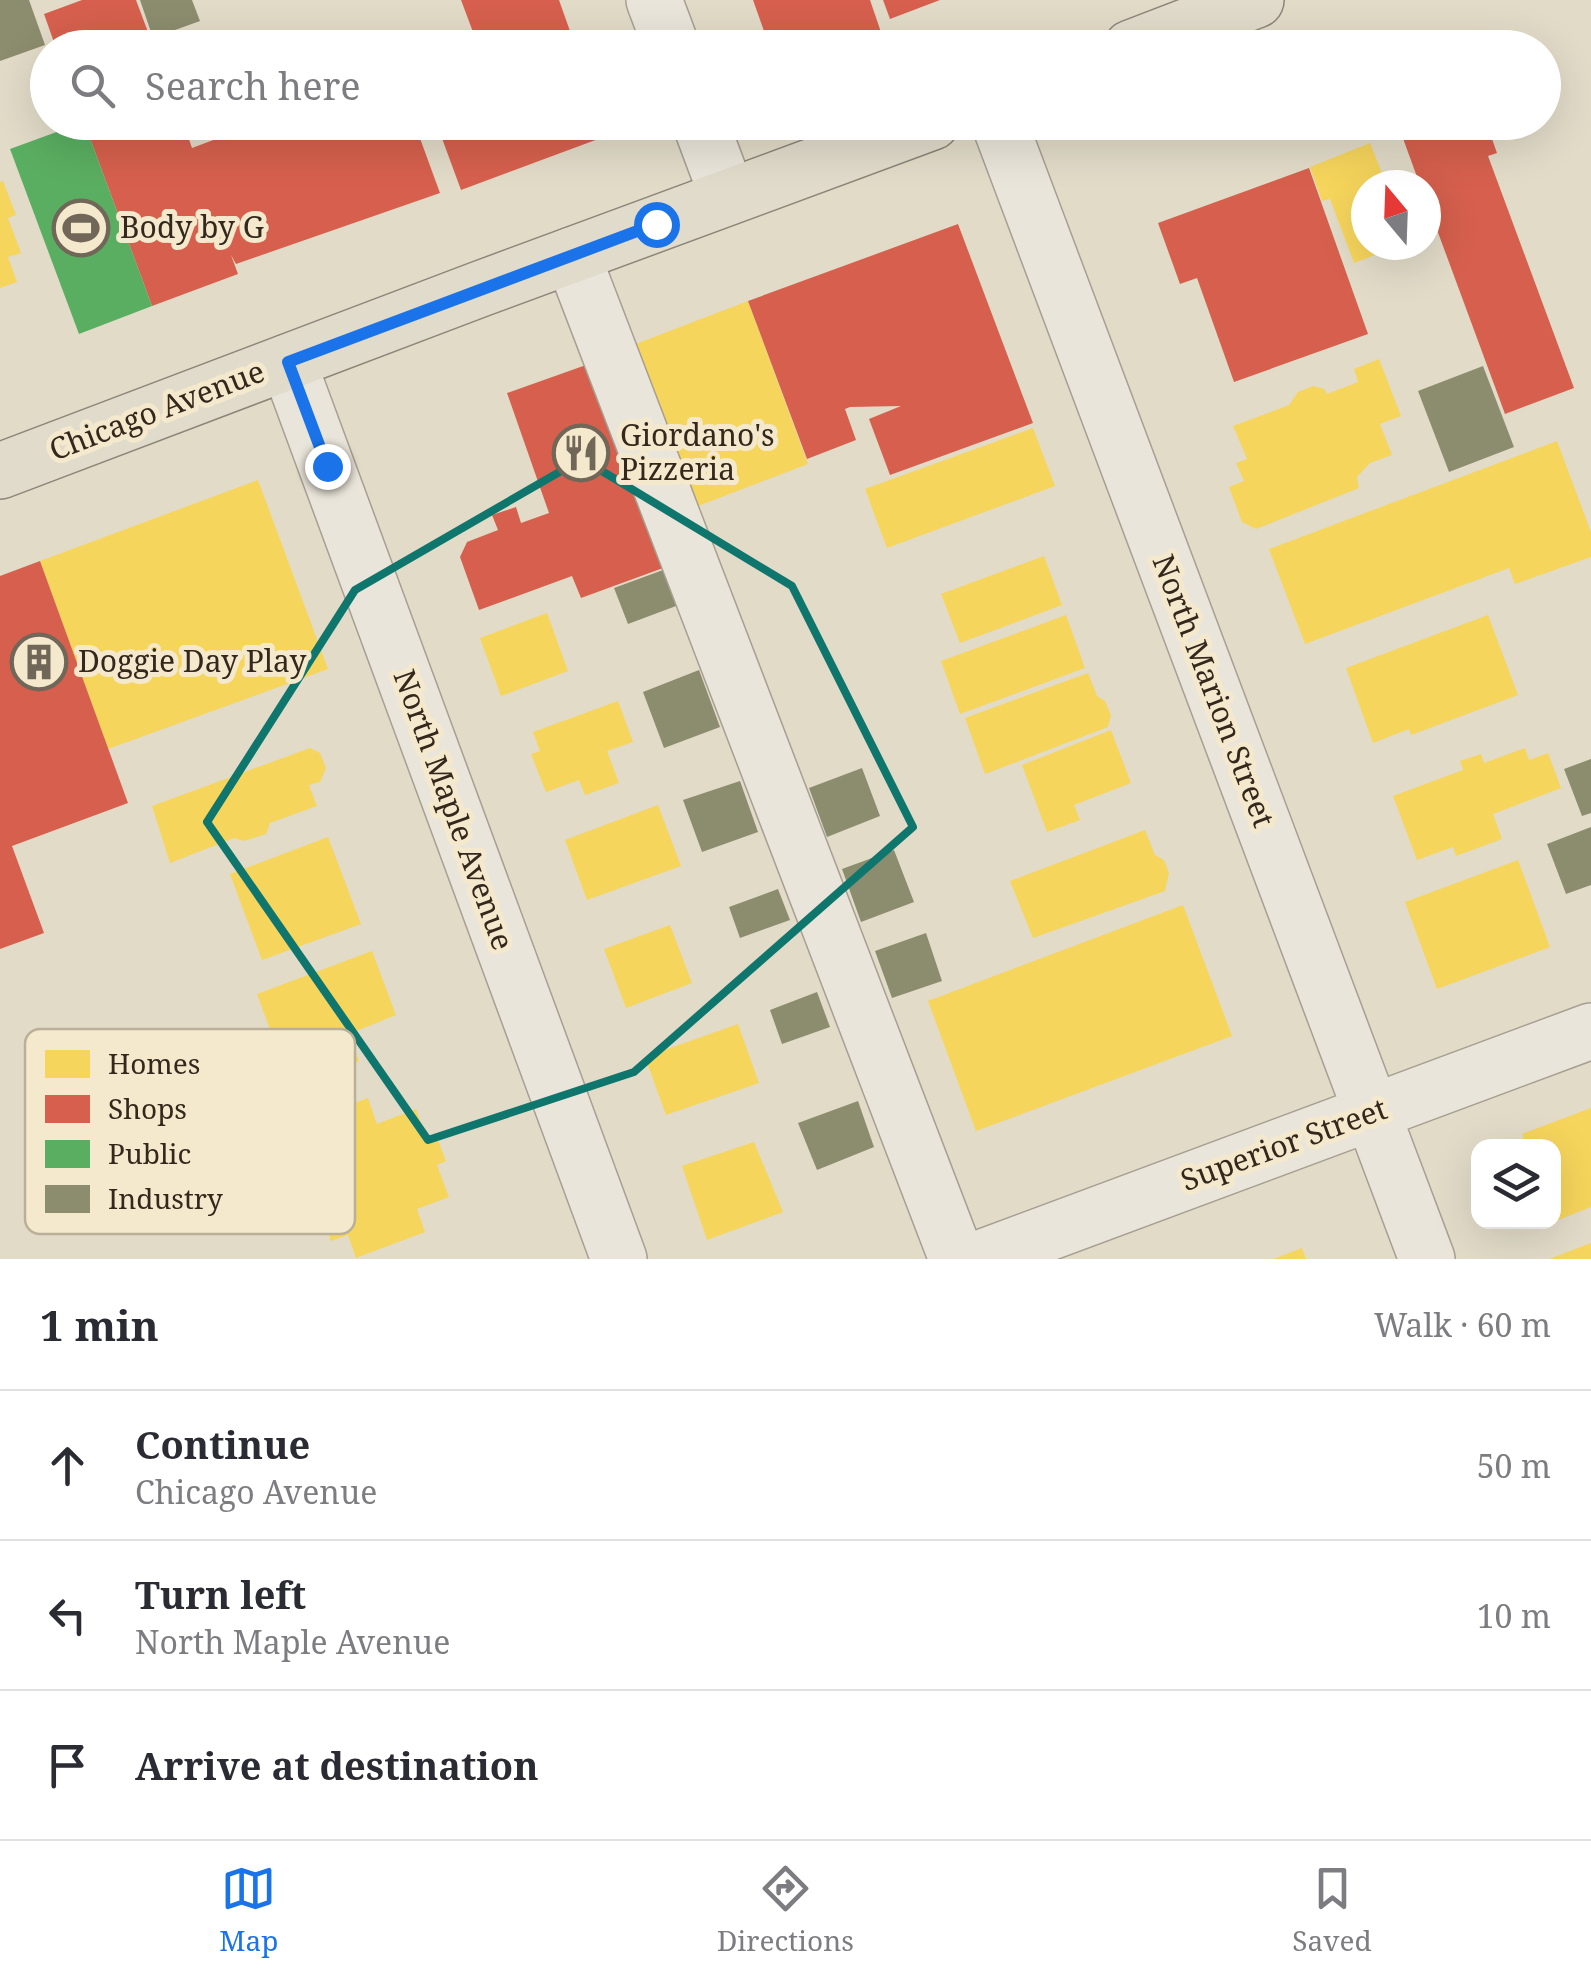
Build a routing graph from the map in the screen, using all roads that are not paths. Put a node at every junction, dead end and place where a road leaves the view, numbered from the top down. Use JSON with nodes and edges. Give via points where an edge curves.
{"nodes":[{"id":1,"x":654,"y":0,"type":"edge"},
{"id":2,"x":1256,"y":0,"type":"edge"},
{"id":3,"x":665,"y":30,"type":"edge"},
{"id":4,"x":1177,"y":30,"type":"edge"},
{"id":5,"x":707,"y":140,"type":"edge"},
{"id":6,"x":883,"y":140,"type":"edge"},
{"id":7,"x":1006,"y":140,"type":"edge"},
{"id":8,"x":728,"y":197,"type":"junction"},
{"id":9,"x":572,"y":255,"type":"junction"},
{"id":10,"x":288,"y":362,"type":"junction"},
{"id":11,"x":0,"y":471,"type":"edge"},
{"id":12,"x":1591,"y":1031,"type":"edge"},
{"id":13,"x":1373,"y":1112,"type":"junction"},
{"id":14,"x":618,"y":1259,"type":"edge"},
{"id":15,"x":956,"y":1259,"type":"edge"},
{"id":16,"x":978,"y":1259,"type":"edge"},
{"id":17,"x":1427,"y":1259,"type":"edge"}],
"edges":[{"from":1,"to":3,"type":"street"},
{"from":2,"to":4,"type":"main road"},
{"from":5,"to":8,"type":"street"},
{"from":6,"to":8,"type":"main road","name":"Chicago Avenue"},
{"from":7,"to":13,"type":"street","name":"North Marion Street"},
{"from":8,"to":9,"type":"main road","name":"Chicago Avenue"},
{"from":9,"to":10,"type":"main road","name":"Chicago Avenue"},
{"from":9,"to":15,"type":"street"},
{"from":10,"to":11,"type":"main road","name":"Chicago Avenue"},
{"from":10,"to":14,"type":"street","name":"North Maple Avenue"},
{"from":12,"to":13,"type":"street","name":"Superior Street"},
{"from":13,"to":16,"type":"street","name":"Superior Street"},
{"from":13,"to":17,"type":"street","name":"North Marion Street"}]}
